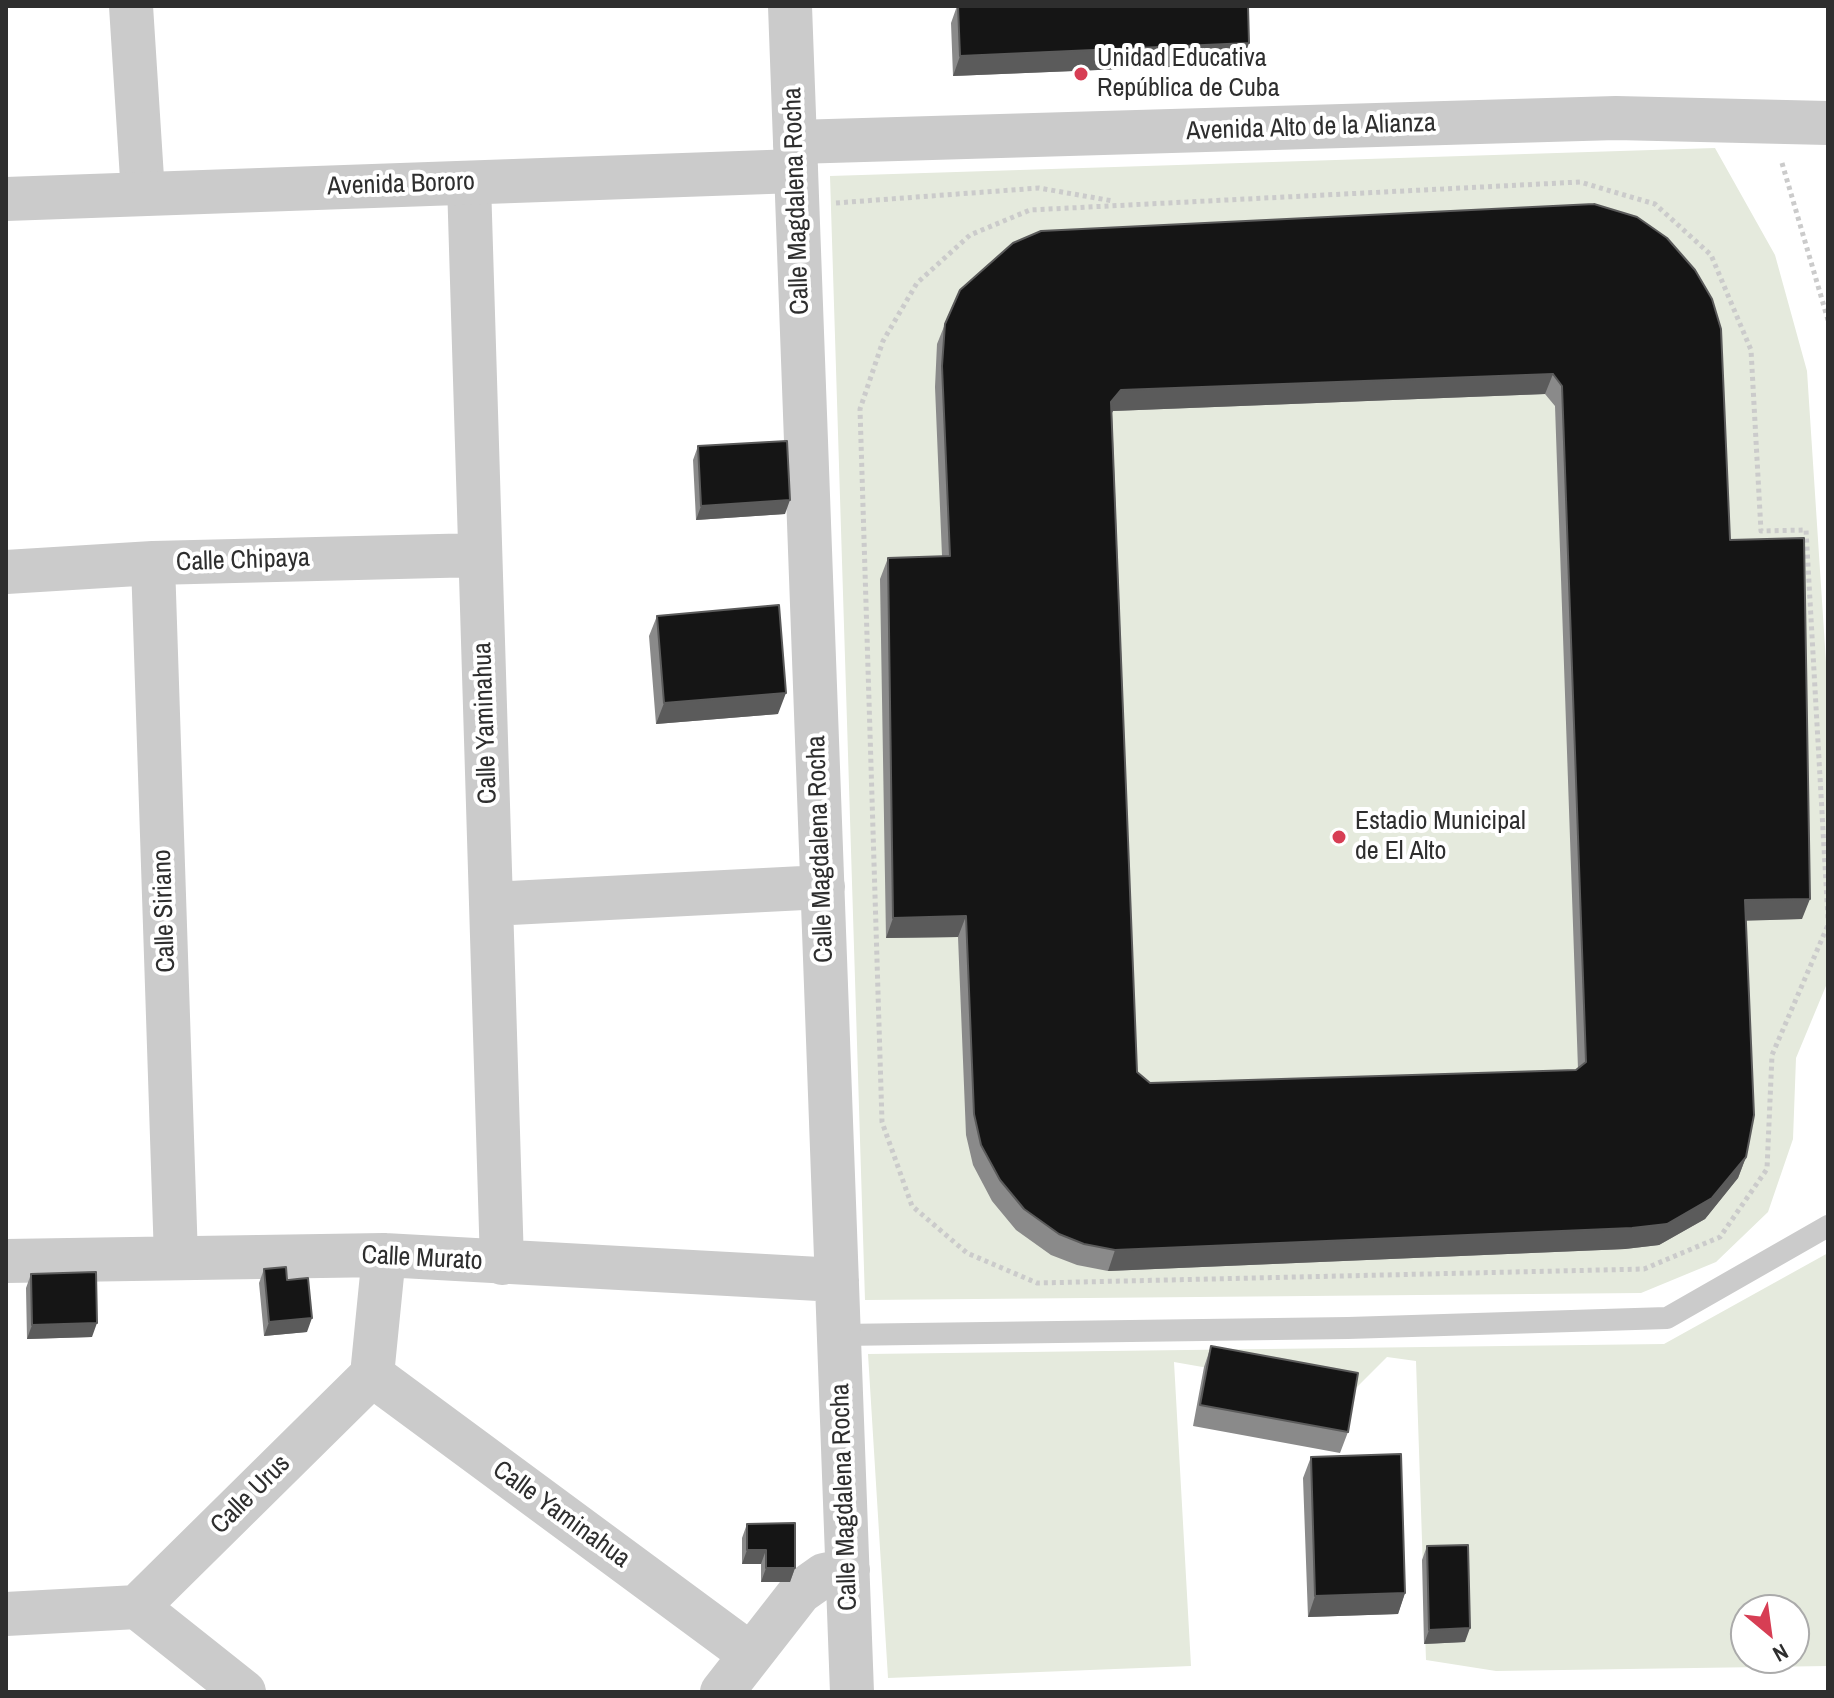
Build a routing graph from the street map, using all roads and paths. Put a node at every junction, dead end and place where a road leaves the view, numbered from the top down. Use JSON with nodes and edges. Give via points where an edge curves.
{"nodes":[{"id":1,"x":131,"y":6,"type":"edge"},
{"id":2,"x":790,"y":6,"type":"edge"},
{"id":3,"x":1770,"y":122,"type":"junction"},
{"id":4,"x":1828,"y":123,"type":"edge"},
{"id":5,"x":796,"y":173,"type":"junction"},
{"id":6,"x":469,"y":183,"type":"junction"},
{"id":7,"x":143,"y":194,"type":"junction"},
{"id":8,"x":6,"y":199,"type":"edge"},
{"id":9,"x":1121,"y":203,"type":"junction"},
{"id":10,"x":1828,"y":320,"type":"edge"},
{"id":11,"x":480,"y":555,"type":"junction"},
{"id":12,"x":153,"y":563,"type":"junction"},
{"id":13,"x":6,"y":572,"type":"edge"},
{"id":14,"x":823,"y":887,"type":"junction"},
{"id":15,"x":491,"y":904,"type":"junction"},
{"id":16,"x":1828,"y":918,"type":"edge"},
{"id":17,"x":1828,"y":925,"type":"edge"},
{"id":18,"x":1828,"y":1226,"type":"edge"},
{"id":19,"x":384,"y":1255,"type":"junction"},
{"id":20,"x":176,"y":1258,"type":"junction"},
{"id":21,"x":6,"y":1261,"type":"edge"},
{"id":22,"x":502,"y":1263,"type":"junction"},
{"id":23,"x":837,"y":1280,"type":"junction"},
{"id":24,"x":840,"y":1335,"type":"junction"},
{"id":25,"x":372,"y":1375,"type":"junction"},
{"id":26,"x":848,"y":1570,"type":"junction"},
{"id":27,"x":137,"y":1607,"type":"junction"},
{"id":28,"x":6,"y":1614,"type":"edge"},
{"id":29,"x":750,"y":1654,"type":"junction"},
{"id":30,"x":244,"y":1692,"type":"edge"},
{"id":31,"x":722,"y":1692,"type":"edge"},
{"id":32,"x":852,"y":1692,"type":"edge"}],
"edges":[{"from":1,"to":7,"type":"street"},
{"from":2,"to":5,"type":"street","name":"Calle Magdalena Rocha"},
{"from":3,"to":4,"type":"street","name":"Avenida Alto de la Alianza"},
{"from":3,"to":5,"type":"street","name":"Avenida Alto de la Alianza","via":[[1616,118]]},
{"from":3,"to":10,"type":"path"},
{"from":5,"to":6,"type":"street","name":"Avenida Bororo"},
{"from":5,"to":9,"type":"path","via":[[1039,188]]},
{"from":5,"to":14,"type":"street","name":"Calle Magdalena Rocha"},
{"from":6,"to":7,"type":"street","name":"Avenida Bororo"},
{"from":6,"to":11,"type":"street","name":"Calle Yaminahua"},
{"from":7,"to":8,"type":"street","name":"Avenida Bororo"},
{"from":9,"to":16,"type":"path","via":[[1580,182],[1655,204],[1711,255],[1751,350],[1761,531],[1806,530]]},
{"from":9,"to":17,"type":"path","via":[[1030,210],[970,235],[917,283],[883,341],[860,409],[882,1122],[912,1206],[967,1253],[1037,1283],[1644,1269],[1720,1237],[1767,1169],[1772,1055]]},
{"from":11,"to":12,"type":"street","name":"Calle Chipaya"},
{"from":11,"to":15,"type":"street","name":"Calle Yaminahua"},
{"from":12,"to":13,"type":"street","name":"Calle Chipaya"},
{"from":12,"to":20,"type":"street","name":"Calle Siriano"},
{"from":14,"to":15,"type":"street"},
{"from":14,"to":23,"type":"street","name":"Calle Magdalena Rocha"},
{"from":15,"to":22,"type":"street","name":"Calle Yaminahua"},
{"from":18,"to":24,"type":"lane","via":[[1667,1318]]},
{"from":19,"to":20,"type":"street","name":"Calle Murato"},
{"from":19,"to":22,"type":"street","name":"Calle Murato"},
{"from":19,"to":25,"type":"street"},
{"from":20,"to":21,"type":"street","name":"Calle Murato"},
{"from":22,"to":23,"type":"street","name":"Calle Murato"},
{"from":23,"to":24,"type":"street","name":"Calle Magdalena Rocha"},
{"from":24,"to":26,"type":"street","name":"Calle Magdalena Rocha"},
{"from":25,"to":27,"type":"street","name":"Calle Urus"},
{"from":25,"to":29,"type":"street","name":"Calle Yaminahua"},
{"from":26,"to":29,"type":"street","via":[[824,1575],[800,1592]]},
{"from":26,"to":32,"type":"street","name":"Calle Magdalena Rocha"},
{"from":27,"to":28,"type":"street"},
{"from":27,"to":30,"type":"street"},
{"from":29,"to":31,"type":"street"}]}
